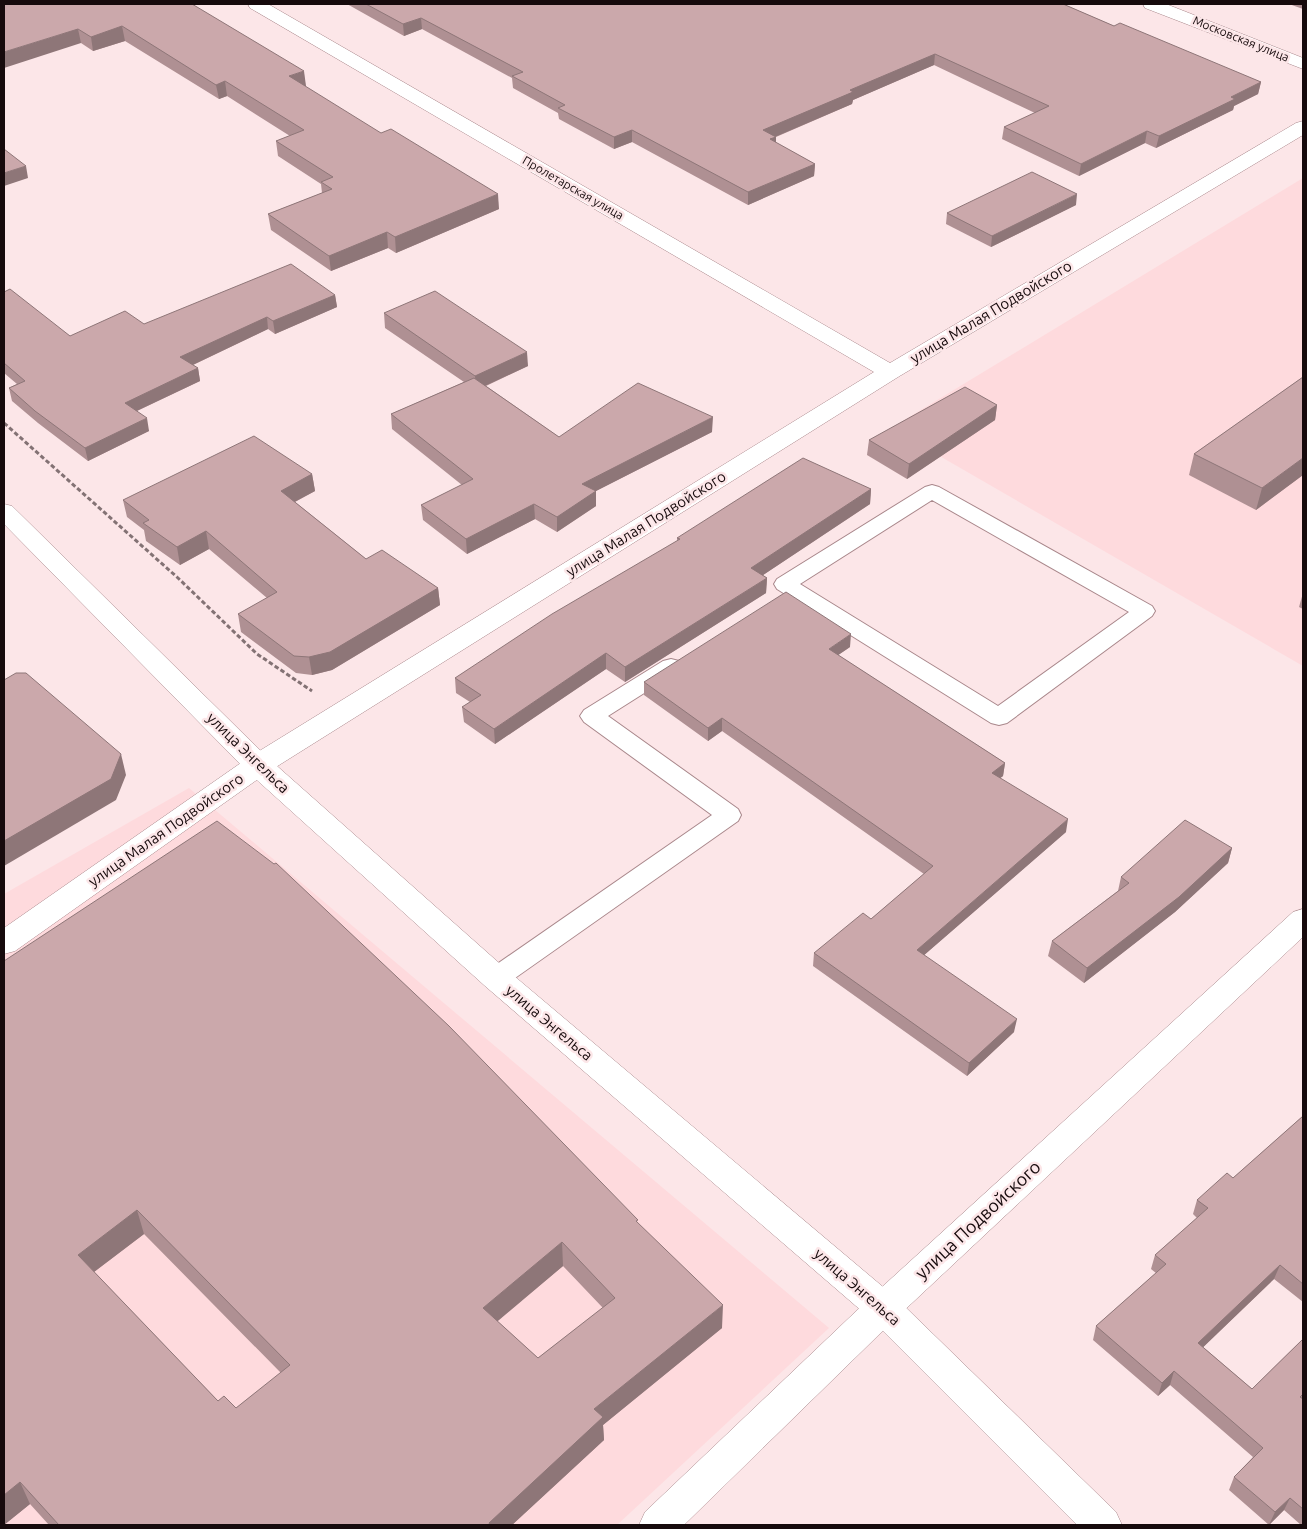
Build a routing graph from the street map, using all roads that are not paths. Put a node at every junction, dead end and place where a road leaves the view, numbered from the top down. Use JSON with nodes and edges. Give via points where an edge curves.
{"nodes":[{"id":1,"x":256,"y":4,"type":"edge"},
{"id":2,"x":1152,"y":4,"type":"edge"},
{"id":3,"x":1303,"y":64,"type":"edge"},
{"id":4,"x":1303,"y":127,"type":"edge"},
{"id":5,"x":890,"y":372,"type":"junction"},
{"id":6,"x":4,"y":511,"type":"edge"},
{"id":7,"x":784,"y":594,"type":"joint"},
{"id":8,"x":692,"y":652,"type":"edge"},
{"id":9,"x":258,"y":765,"type":"junction"},
{"id":10,"x":1303,"y":920,"type":"edge"},
{"id":11,"x":4,"y":943,"type":"edge"},
{"id":12,"x":496,"y":978,"type":"junction"},
{"id":13,"x":883,"y":1308,"type":"junction"},
{"id":14,"x":658,"y":1525,"type":"edge"},
{"id":15,"x":1104,"y":1525,"type":"edge"}],
"edges":[{"from":1,"to":5,"type":"street","name":"Пролетарская улица"},
{"from":2,"to":3,"type":"street","name":"Московская улица"},
{"from":4,"to":5,"type":"street","name":"улица Малая Подвойского"},
{"from":5,"to":9,"type":"street","name":"улица Малая Подвойского"},
{"from":6,"to":9,"type":"street","name":"улица Энгельса"},
{"from":7,"to":7,"type":"lane","via":[[785,584],[932,491],[1144,611],[998,717]]},
{"from":8,"to":12,"type":"lane","via":[[592,716],[729,815]]},
{"from":9,"to":11,"type":"street","name":"улица Малая Подвойского"},
{"from":9,"to":12,"type":"street","name":"улица Энгельса"},
{"from":10,"to":13,"type":"street","name":"улица Подвойского"},
{"from":12,"to":13,"type":"street","name":"улица Энгельса"},
{"from":13,"to":14,"type":"street","name":"улица Подвойского"},
{"from":13,"to":15,"type":"street","name":"улица Энгельса"}]}
